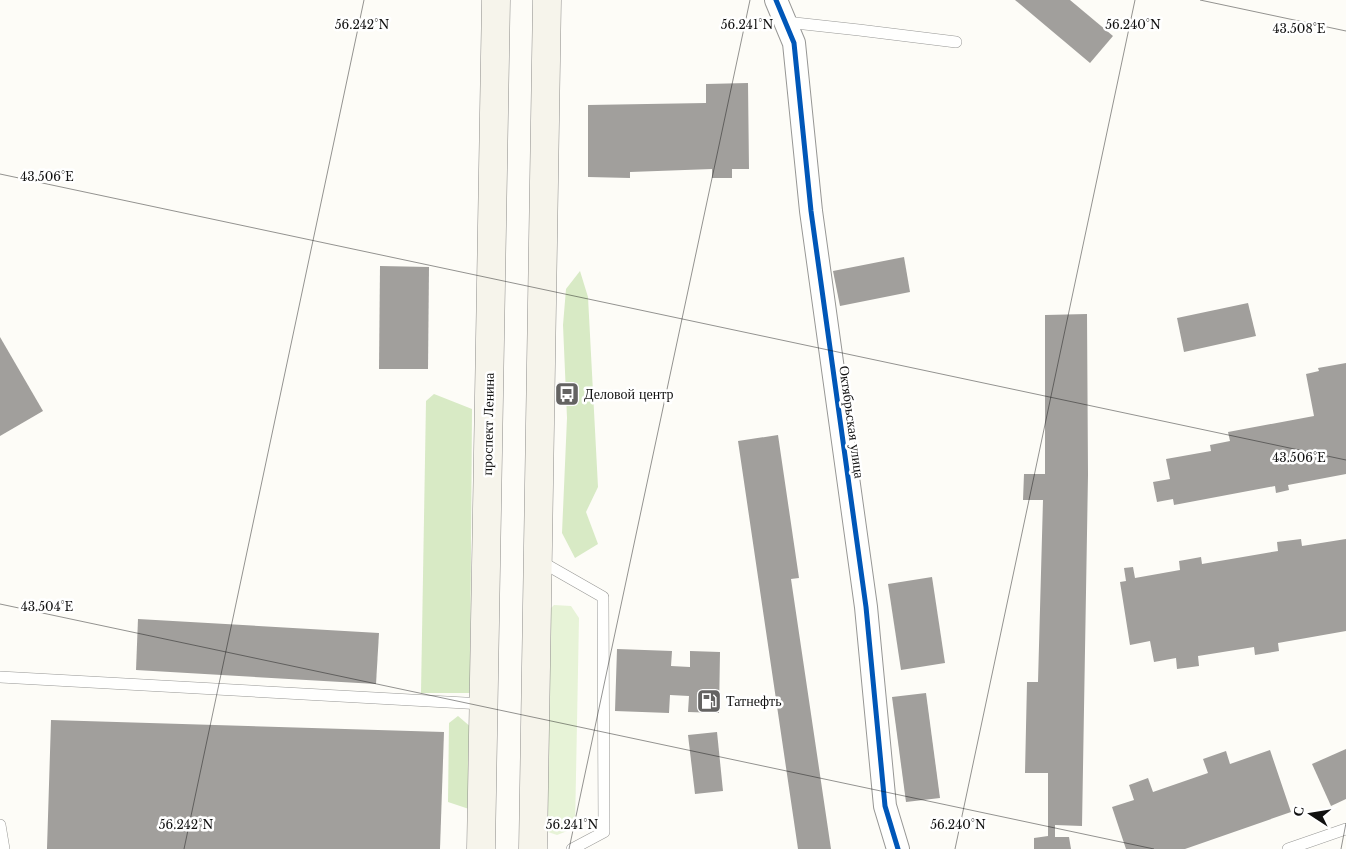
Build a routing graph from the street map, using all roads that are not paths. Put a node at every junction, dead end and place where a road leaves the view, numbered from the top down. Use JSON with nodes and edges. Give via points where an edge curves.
{"nodes":[{"id":1,"x":496,"y":0,"type":"edge"},
{"id":2,"x":547,"y":0,"type":"edge"},
{"id":3,"x":776,"y":0,"type":"edge"},
{"id":4,"x":786,"y":22,"type":"junction"},
{"id":5,"x":956,"y":42,"type":"dead end"},
{"id":6,"x":538,"y":560,"type":"junction"},
{"id":7,"x":0,"y":677,"type":"edge"},
{"id":8,"x":484,"y":704,"type":"junction"},
{"id":9,"x":0,"y":825,"type":"edge"},
{"id":10,"x":1346,"y":829,"type":"edge"},
{"id":11,"x":4,"y":849,"type":"edge"},
{"id":12,"x":481,"y":849,"type":"edge"},
{"id":13,"x":533,"y":849,"type":"edge"},
{"id":14,"x":572,"y":849,"type":"edge"},
{"id":15,"x":898,"y":849,"type":"edge"},
{"id":16,"x":1288,"y":849,"type":"edge"}],
"edges":[{"from":1,"to":8,"type":"main road","name":"проспект Ленина"},
{"from":2,"to":6,"type":"main road"},
{"from":3,"to":4,"type":"street","name":"Октябрьская улица"},
{"from":4,"to":5,"type":"lane"},
{"from":4,"to":15,"type":"street","name":"Октябрьская улица","via":[[794,43],[811,211],[866,607],[885,806]]},
{"from":6,"to":13,"type":"main road"},
{"from":6,"to":14,"type":"lane","via":[[603,597],[604,832]]},
{"from":7,"to":8,"type":"lane"},
{"from":8,"to":12,"type":"main road","name":"проспект Ленина"},
{"from":9,"to":11,"type":"lane"},
{"from":10,"to":16,"type":"lane"}]}
